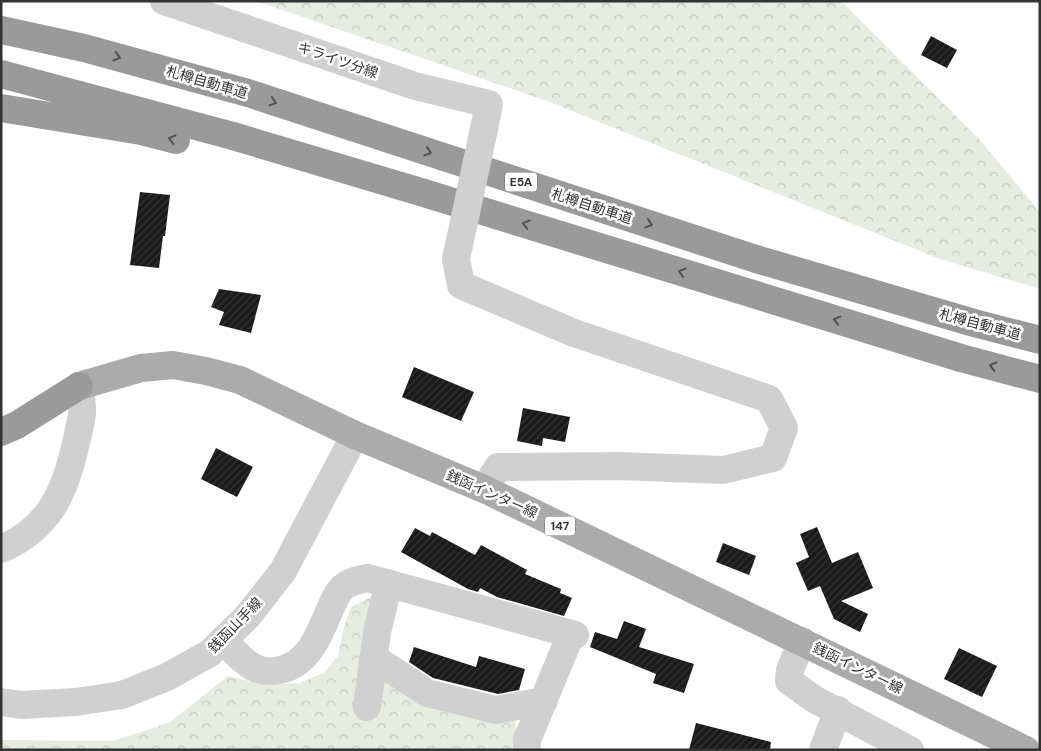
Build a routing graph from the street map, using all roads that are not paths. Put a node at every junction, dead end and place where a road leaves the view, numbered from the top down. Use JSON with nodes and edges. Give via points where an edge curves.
{"nodes":[{"id":1,"x":164,"y":1,"type":"edge"},
{"id":2,"x":1,"y":19,"type":"edge"},
{"id":3,"x":1,"y":30,"type":"edge"},
{"id":4,"x":84,"y":48,"type":"junction"},
{"id":5,"x":1,"y":74,"type":"edge"},
{"id":6,"x":1,"y":108,"type":"edge"},
{"id":7,"x":424,"y":193,"type":"junction"},
{"id":8,"x":1040,"y":340,"type":"edge"},
{"id":9,"x":1040,"y":379,"type":"edge"},
{"id":10,"x":79,"y":386,"type":"junction"},
{"id":11,"x":1,"y":415,"type":"edge"},
{"id":12,"x":1,"y":432,"type":"edge"},
{"id":13,"x":355,"y":435,"type":"junction"},
{"id":14,"x":484,"y":489,"type":"junction"},
{"id":15,"x":1,"y":549,"type":"edge"},
{"id":16,"x":389,"y":583,"type":"junction"},
{"id":17,"x":223,"y":640,"type":"junction"},
{"id":18,"x":802,"y":641,"type":"junction"},
{"id":19,"x":374,"y":658,"type":"junction"},
{"id":20,"x":544,"y":701,"type":"junction"},
{"id":21,"x":1,"y":702,"type":"edge"},
{"id":22,"x":367,"y":707,"type":"dead end"},
{"id":23,"x":838,"y":710,"type":"junction"},
{"id":24,"x":527,"y":750,"type":"edge"},
{"id":25,"x":823,"y":750,"type":"edge"},
{"id":26,"x":910,"y":750,"type":"edge"},
{"id":27,"x":1026,"y":750,"type":"edge"}],
"edges":[{"from":1,"to":14,"type":"street","name":"キライツ分線","bridge":true,"via":[[415,86],[489,104],[456,259],[460,285],[574,333],[769,399],[784,428],[773,458],[723,470],[618,466],[498,467]]},
{"from":2,"to":4,"type":"highway"},
{"from":3,"to":4,"type":"highway","name":"札樽自動車道","number":"E5A"},
{"from":4,"to":8,"type":"highway","name":"札樽自動車道","number":"E5A","one_way":true,"via":[[248,94],[756,259]]},
{"from":5,"to":7,"type":"highway","via":[[232,136]]},
{"from":7,"to":6,"type":"highway","one_way":true,"via":[[362,185],[141,131]]},
{"from":9,"to":7,"type":"highway","one_way":true,"via":[[961,358]]},
{"from":10,"to":11,"type":"highway"},
{"from":10,"to":12,"type":"highway","via":[[17,426]]},
{"from":10,"to":13,"type":"main road","name":"銭函インター線","number":"147","via":[[141,368],[173,365],[240,380]]},
{"from":10,"to":15,"type":"street","via":[[83,412],[69,473],[57,501],[32,530]]},
{"from":13,"to":14,"type":"main road","name":"銭函インター線","number":"147"},
{"from":13,"to":17,"type":"street","name":"銭函山手線","via":[[283,571],[247,618]]},
{"from":14,"to":18,"type":"main road","name":"銭函インター線","number":"147"},
{"from":16,"to":17,"type":"street","via":[[368,578],[346,585],[338,592],[312,648],[298,662],[286,668],[274,672],[258,670]]},
{"from":16,"to":19,"type":"street"},
{"from":16,"to":20,"type":"street","via":[[573,635]]},
{"from":17,"to":21,"type":"street","name":"銭函山手線","via":[[210,653],[167,677],[122,695],[76,702],[21,705]]},
{"from":18,"to":23,"type":"street","via":[[789,681],[814,699]]},
{"from":18,"to":27,"type":"main road","name":"銭函インター線","number":"147"},
{"from":19,"to":20,"type":"street","via":[[427,693],[496,710]]},
{"from":19,"to":22,"type":"street"},
{"from":20,"to":24,"type":"street","via":[[527,740]]},
{"from":23,"to":25,"type":"street"},
{"from":23,"to":26,"type":"street"}]}
